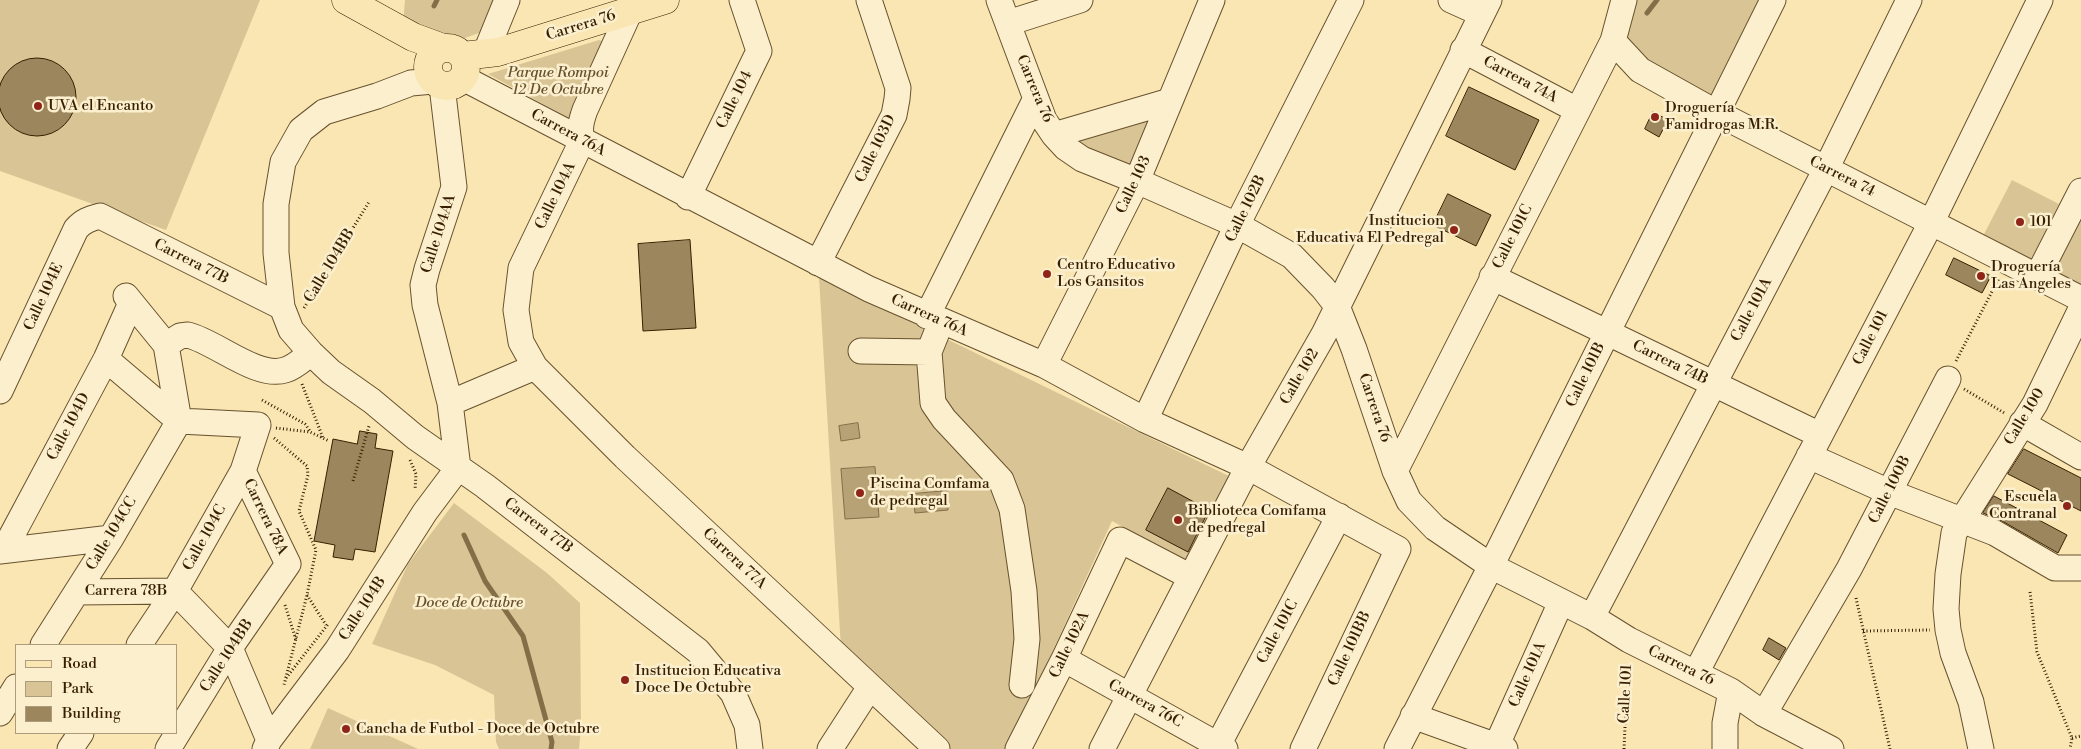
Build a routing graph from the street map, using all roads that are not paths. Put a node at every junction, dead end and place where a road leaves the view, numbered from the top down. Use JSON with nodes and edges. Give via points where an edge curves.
{"nodes":[{"id":1,"x":346,"y":0,"type":"edge"},
{"id":2,"x":507,"y":0,"type":"edge"},
{"id":3,"x":665,"y":0,"type":"edge"},
{"id":4,"x":742,"y":0,"type":"edge"},
{"id":5,"x":869,"y":0,"type":"edge"},
{"id":6,"x":999,"y":0,"type":"edge"},
{"id":7,"x":1080,"y":0,"type":"edge"},
{"id":8,"x":1212,"y":0,"type":"edge"},
{"id":9,"x":1351,"y":0,"type":"edge"},
{"id":10,"x":1451,"y":0,"type":"edge"},
{"id":11,"x":1624,"y":0,"type":"edge"},
{"id":12,"x":1773,"y":0,"type":"edge"},
{"id":13,"x":1909,"y":0,"type":"edge"},
{"id":14,"x":2040,"y":0,"type":"edge"},
{"id":15,"x":632,"y":6,"type":"edge"},
{"id":16,"x":1485,"y":7,"type":"edge"},
{"id":17,"x":598,"y":21,"type":"junction"},
{"id":18,"x":1008,"y":23,"type":"junction"},
{"id":19,"x":617,"y":41,"type":"junction"},
{"id":20,"x":1613,"y":41,"type":"junction"},
{"id":21,"x":1463,"y":50,"type":"junction"},
{"id":22,"x":451,"y":67,"type":"junction"},
{"id":23,"x":1035,"y":100,"type":"junction"},
{"id":24,"x":1170,"y":101,"type":"junction"},
{"id":25,"x":1577,"y":110,"type":"junction"},
{"id":26,"x":1717,"y":113,"type":"junction"},
{"id":27,"x":1054,"y":135,"type":"junction"},
{"id":28,"x":582,"y":141,"type":"junction"},
{"id":29,"x":1826,"y":169,"type":"junction"},
{"id":30,"x":1138,"y":181,"type":"junction"},
{"id":31,"x":2081,"y":191,"type":"edge"},
{"id":32,"x":688,"y":197,"type":"junction"},
{"id":33,"x":100,"y":216,"type":"joint"},
{"id":34,"x":1931,"y":223,"type":"junction"},
{"id":35,"x":1237,"y":225,"type":"junction"},
{"id":36,"x":818,"y":263,"type":"junction"},
{"id":37,"x":1492,"y":277,"type":"junction"},
{"id":38,"x":2037,"y":277,"type":"junction"},
{"id":39,"x":2081,"y":299,"type":"edge"},
{"id":40,"x":1337,"y":306,"type":"junction"},
{"id":41,"x":282,"y":307,"type":"junction"},
{"id":42,"x":2081,"y":309,"type":"edge"},
{"id":43,"x":934,"y":319,"type":"junction"},
{"id":44,"x":1608,"y":333,"type":"junction"},
{"id":45,"x":166,"y":345,"type":"junction"},
{"id":46,"x":861,"y":352,"type":"dead end"},
{"id":47,"x":929,"y":352,"type":"junction"},
{"id":48,"x":311,"y":353,"type":"junction"},
{"id":49,"x":106,"y":358,"type":"junction"},
{"id":50,"x":1044,"y":365,"type":"junction"},
{"id":51,"x":535,"y":367,"type":"junction"},
{"id":52,"x":1948,"y":379,"type":"road end"},
{"id":53,"x":1714,"y":384,"type":"junction"},
{"id":54,"x":0,"y":391,"type":"edge"},
{"id":55,"x":450,"y":403,"type":"junction"},
{"id":56,"x":179,"y":420,"type":"junction"},
{"id":57,"x":1145,"y":420,"type":"junction"},
{"id":58,"x":2022,"y":423,"type":"junction"},
{"id":59,"x":1380,"y":424,"type":"junction"},
{"id":60,"x":1413,"y":434,"type":"junction"},
{"id":61,"x":1815,"y":446,"type":"junction"},
{"id":62,"x":2081,"y":457,"type":"edge"},
{"id":63,"x":1248,"y":467,"type":"junction"},
{"id":64,"x":458,"y":468,"type":"junction"},
{"id":65,"x":243,"y":471,"type":"junction"},
{"id":66,"x":1395,"y":471,"type":"junction"},
{"id":67,"x":1889,"y":492,"type":"junction"},
{"id":68,"x":1339,"y":516,"type":"junction"},
{"id":69,"x":1961,"y":520,"type":"junction"},
{"id":70,"x":111,"y":538,"type":"junction"},
{"id":71,"x":1398,"y":549,"type":"joint"},
{"id":72,"x":2,"y":550,"type":"edge"},
{"id":73,"x":1491,"y":566,"type":"junction"},
{"id":74,"x":2081,"y":568,"type":"edge"},
{"id":75,"x":283,"y":572,"type":"joint"},
{"id":76,"x":1191,"y":577,"type":"junction"},
{"id":77,"x":175,"y":591,"type":"junction"},
{"id":78,"x":77,"y":592,"type":"junction"},
{"id":79,"x":1562,"y":602,"type":"junction"},
{"id":80,"x":1592,"y":617,"type":"junction"},
{"id":81,"x":44,"y":644,"type":"edge"},
{"id":82,"x":140,"y":644,"type":"edge"},
{"id":83,"x":230,"y":648,"type":"junction"},
{"id":84,"x":1064,"y":659,"type":"junction"},
{"id":85,"x":1696,"y":673,"type":"junction"},
{"id":86,"x":1022,"y":685,"type":"dead end"},
{"id":87,"x":870,"y":687,"type":"junction"},
{"id":88,"x":15,"y":689,"type":"edge"},
{"id":89,"x":1731,"y":691,"type":"junction"},
{"id":90,"x":1130,"y":695,"type":"junction"},
{"id":91,"x":0,"y":713,"type":"edge"},
{"id":92,"x":1764,"y":714,"type":"junction"},
{"id":93,"x":1413,"y":716,"type":"junction"},
{"id":94,"x":178,"y":733,"type":"edge"},
{"id":95,"x":80,"y":734,"type":"edge"},
{"id":96,"x":177,"y":734,"type":"edge"},
{"id":97,"x":1799,"y":740,"type":"edge"},
{"id":98,"x":267,"y":745,"type":"edge"},
{"id":99,"x":1220,"y":748,"type":"edge"},
{"id":100,"x":1498,"y":748,"type":"edge"},
{"id":101,"x":70,"y":749,"type":"edge"},
{"id":102,"x":168,"y":749,"type":"edge"},
{"id":103,"x":750,"y":749,"type":"edge"},
{"id":104,"x":830,"y":749,"type":"edge"},
{"id":105,"x":937,"y":749,"type":"edge"},
{"id":106,"x":1018,"y":749,"type":"edge"},
{"id":107,"x":1102,"y":749,"type":"edge"},
{"id":108,"x":1303,"y":749,"type":"edge"},
{"id":109,"x":1397,"y":749,"type":"edge"},
{"id":110,"x":1725,"y":749,"type":"edge"},
{"id":111,"x":1831,"y":749,"type":"edge"},
{"id":112,"x":1981,"y":749,"type":"edge"}],
"edges":[{"from":1,"to":22,"type":"main road","via":[[413,37]]},
{"from":2,"to":22,"type":"street"},
{"from":3,"to":15,"type":"main road","name":"Carrera 76"},
{"from":4,"to":32,"type":"street","name":"Calle 104","via":[[759,51]]},
{"from":5,"to":36,"type":"street","name":"Calle 103D","via":[[895,78],[898,99],[894,115]]},
{"from":6,"to":18,"type":"street","name":"Carrera 76"},
{"from":7,"to":18,"type":"street"},
{"from":8,"to":24,"type":"street","name":"Calle 103"},
{"from":9,"to":35,"type":"street","name":"Calle 102B"},
{"from":10,"to":16,"type":"street"},
{"from":11,"to":20,"type":"street","name":"Calle 101C"},
{"from":12,"to":26,"type":"street","name":"Calle 101B"},
{"from":13,"to":29,"type":"street","name":"Calle 101A"},
{"from":14,"to":34,"type":"street","name":"Calle 101"},
{"from":15,"to":17,"type":"main road","name":"Carrera 76"},
{"from":15,"to":19,"type":"street","name":"Calle 104A"},
{"from":16,"to":21,"type":"street","name":"Calle 102"},
{"from":17,"to":19,"type":"street","via":[[612,29]]},
{"from":17,"to":22,"type":"main road","name":"Carrera 76"},
{"from":18,"to":23,"type":"street","name":"Carrera 76"},
{"from":19,"to":28,"type":"street","name":"Calle 104A","via":[[581,122]]},
{"from":20,"to":25,"type":"street","name":"Calle 101C"},
{"from":20,"to":26,"type":"street","name":"Carrera 74","via":[[1640,70]]},
{"from":21,"to":25,"type":"street","name":"Carrera 74A"},
{"from":21,"to":40,"type":"street","name":"Calle 102","via":[[1362,261]]},
{"from":22,"to":28,"type":"street","name":"Carrera 76A"},
{"from":22,"to":41,"type":"street","via":[[377,96],[324,112],[301,130],[283,162],[276,204],[276,253]]},
{"from":22,"to":55,"type":"street","name":"Calle 104AA","via":[[454,187],[423,285],[424,305]]},
{"from":23,"to":27,"type":"street","name":"Carrera 76"},
{"from":23,"to":43,"type":"street"},
{"from":24,"to":27,"type":"street"},
{"from":24,"to":30,"type":"street","name":"Calle 103"},
{"from":25,"to":37,"type":"street","name":"Calle 101C"},
{"from":26,"to":29,"type":"street","name":"Carrera 74"},
{"from":26,"to":44,"type":"street","name":"Calle 101B"},
{"from":27,"to":30,"type":"street","name":"Carrera 76","via":[[1082,159]]},
{"from":28,"to":32,"type":"street","name":"Carrera 76A"},
{"from":28,"to":51,"type":"street","name":"Calle 104A","via":[[521,268],[516,310],[520,342]]},
{"from":29,"to":34,"type":"street","name":"Carrera 74"},
{"from":29,"to":53,"type":"street","name":"Calle 101A"},
{"from":30,"to":35,"type":"street","name":"Carrera 76"},
{"from":30,"to":50,"type":"street","name":"Calle 103"},
{"from":31,"to":38,"type":"street"},
{"from":32,"to":36,"type":"street","name":"Carrera 76A"},
{"from":33,"to":41,"type":"street","name":"Carrera 77B"},
{"from":33,"to":54,"type":"street","name":"Calle 104E","via":[[82,222],[76,229]]},
{"from":34,"to":38,"type":"street","name":"Carrera 74"},
{"from":34,"to":61,"type":"street","name":"Calle 101"},
{"from":35,"to":40,"type":"street","name":"Carrera 76","via":[[1292,256]]},
{"from":35,"to":57,"type":"street","name":"Calle 102B"},
{"from":36,"to":43,"type":"street","name":"Carrera 76A"},
{"from":37,"to":44,"type":"street","name":"Carrera 74B"},
{"from":37,"to":60,"type":"street","name":"Calle 101C"},
{"from":38,"to":39,"type":"street","name":"Carrera 74"},
{"from":40,"to":59,"type":"street","name":"Carrera 76"},
{"from":40,"to":63,"type":"street","name":"Calle 102"},
{"from":41,"to":48,"type":"street","name":"Carrera 77B","via":[[291,330]]},
{"from":42,"to":58,"type":"street","name":"Calle 100","via":[[2035,404]]},
{"from":43,"to":47,"type":"street"},
{"from":43,"to":50,"type":"street","name":"Carrera 76A"},
{"from":44,"to":53,"type":"street","name":"Carrera 74B"},
{"from":44,"to":73,"type":"street","name":"Calle 101B"},
{"from":45,"to":48,"type":"street","via":[[188,335],[260,369],[276,372],[294,366]]},
{"from":45,"to":49,"type":"street","name":"Calle 104D","via":[[128,300]]},
{"from":45,"to":56,"type":"street"},
{"from":46,"to":47,"type":"street"},
{"from":47,"to":86,"type":"street","via":[[934,403],[944,420],[1001,480],[1012,509],[1024,591],[1027,639]]},
{"from":48,"to":64,"type":"street","name":"Carrera 77B","via":[[331,372]]},
{"from":49,"to":56,"type":"street"},
{"from":49,"to":72,"type":"street","name":"Calle 104D"},
{"from":50,"to":57,"type":"street","name":"Carrera 76A"},
{"from":51,"to":55,"type":"street"},
{"from":51,"to":87,"type":"street","name":"Carrera 77A","via":[[625,457]]},
{"from":52,"to":67,"type":"street","name":"Calle 100B"},
{"from":53,"to":61,"type":"street","name":"Carrera 74B"},
{"from":53,"to":80,"type":"street","name":"Calle 101A"},
{"from":55,"to":64,"type":"street","name":"Calle 104AA"},
{"from":56,"to":65,"type":"street","name":"Calle 104C","via":[[258,425]]},
{"from":56,"to":70,"type":"street","name":"Calle 104CC"},
{"from":57,"to":63,"type":"street","name":"Carrera 76A"},
{"from":58,"to":62,"type":"street"},
{"from":58,"to":69,"type":"street","name":"Calle 100"},
{"from":59,"to":60,"type":"street","via":[[1386,434]]},
{"from":59,"to":66,"type":"street","name":"Carrera 76"},
{"from":60,"to":66,"type":"street","name":"Calle 101C"},
{"from":61,"to":67,"type":"street","name":"Carrera 74B"},
{"from":61,"to":85,"type":"street","name":"Calle 101"},
{"from":63,"to":68,"type":"street","name":"Carrera 76A"},
{"from":63,"to":76,"type":"street","name":"Calle 102"},
{"from":64,"to":98,"type":"street","name":"Calle 104B","via":[[425,512],[337,650],[287,704]]},
{"from":64,"to":103,"type":"street","name":"Carrera 77B","via":[[698,651],[733,693],[747,725]]},
{"from":65,"to":75,"type":"street","name":"Carrera 78A"},
{"from":65,"to":77,"type":"street","name":"Calle 104C"},
{"from":66,"to":73,"type":"street","name":"Carrera 76","via":[[1409,502],[1423,518]]},
{"from":67,"to":69,"type":"street","name":"Carrera 74B"},
{"from":67,"to":92,"type":"street","name":"Calle 100B","via":[[1849,569]]},
{"from":68,"to":71,"type":"street","name":"Carrera 76A"},
{"from":68,"to":99,"type":"street","name":"Calle 101C"},
{"from":69,"to":74,"type":"street","name":"Carrera 74B","via":[[1995,534],[2055,568]]},
{"from":69,"to":112,"type":"street","name":"Calle 100","via":[[1954,533],[1946,609],[1953,653],[1971,702]]},
{"from":70,"to":72,"type":"street"},
{"from":70,"to":78,"type":"street","name":"Calle 104CC"},
{"from":71,"to":108,"type":"street","name":"Calle 101BB"},
{"from":73,"to":79,"type":"street","name":"Carrera 76"},
{"from":73,"to":93,"type":"street","name":"Calle 101B"},
{"from":75,"to":83,"type":"street","name":"Calle 104BB"},
{"from":76,"to":84,"type":"street","name":"Calle 102A","via":[[1120,540]]},
{"from":76,"to":90,"type":"street","name":"Calle 102"},
{"from":77,"to":78,"type":"street","name":"Carrera 78B"},
{"from":77,"to":82,"type":"street","name":"Calle 104C"},
{"from":77,"to":83,"type":"street","name":"Carrera 78B"},
{"from":78,"to":81,"type":"street","name":"Calle 104CC"},
{"from":79,"to":80,"type":"street","name":"Carrera 76"},
{"from":79,"to":100,"type":"street","name":"Calle 101A"},
{"from":80,"to":85,"type":"street","name":"Carrera 76","via":[[1629,640]]},
{"from":83,"to":94,"type":"street","name":"Calle 104BB"},
{"from":83,"to":98,"type":"street","name":"Carrera 78B"},
{"from":84,"to":90,"type":"street","name":"Carrera 76C"},
{"from":84,"to":106,"type":"street","name":"Calle 102A"},
{"from":85,"to":89,"type":"street","name":"Carrera 76"},
{"from":87,"to":104,"type":"street"},
{"from":87,"to":105,"type":"street","name":"Carrera 77A"},
{"from":88,"to":91,"type":"street"},
{"from":89,"to":92,"type":"street","name":"Carrera 76"},
{"from":89,"to":110,"type":"street","via":[[1725,723]]},
{"from":90,"to":99,"type":"street","name":"Carrera 76C"},
{"from":90,"to":107,"type":"street","name":"Calle 102"},
{"from":92,"to":97,"type":"street","name":"Carrera 76"},
{"from":93,"to":100,"type":"street"},
{"from":93,"to":109,"type":"street","name":"Calle 101B"},
{"from":95,"to":101,"type":"street"},
{"from":96,"to":102,"type":"street","name":"Calle 104BB"},
{"from":97,"to":111,"type":"street","name":"Carrera 76"}]}
